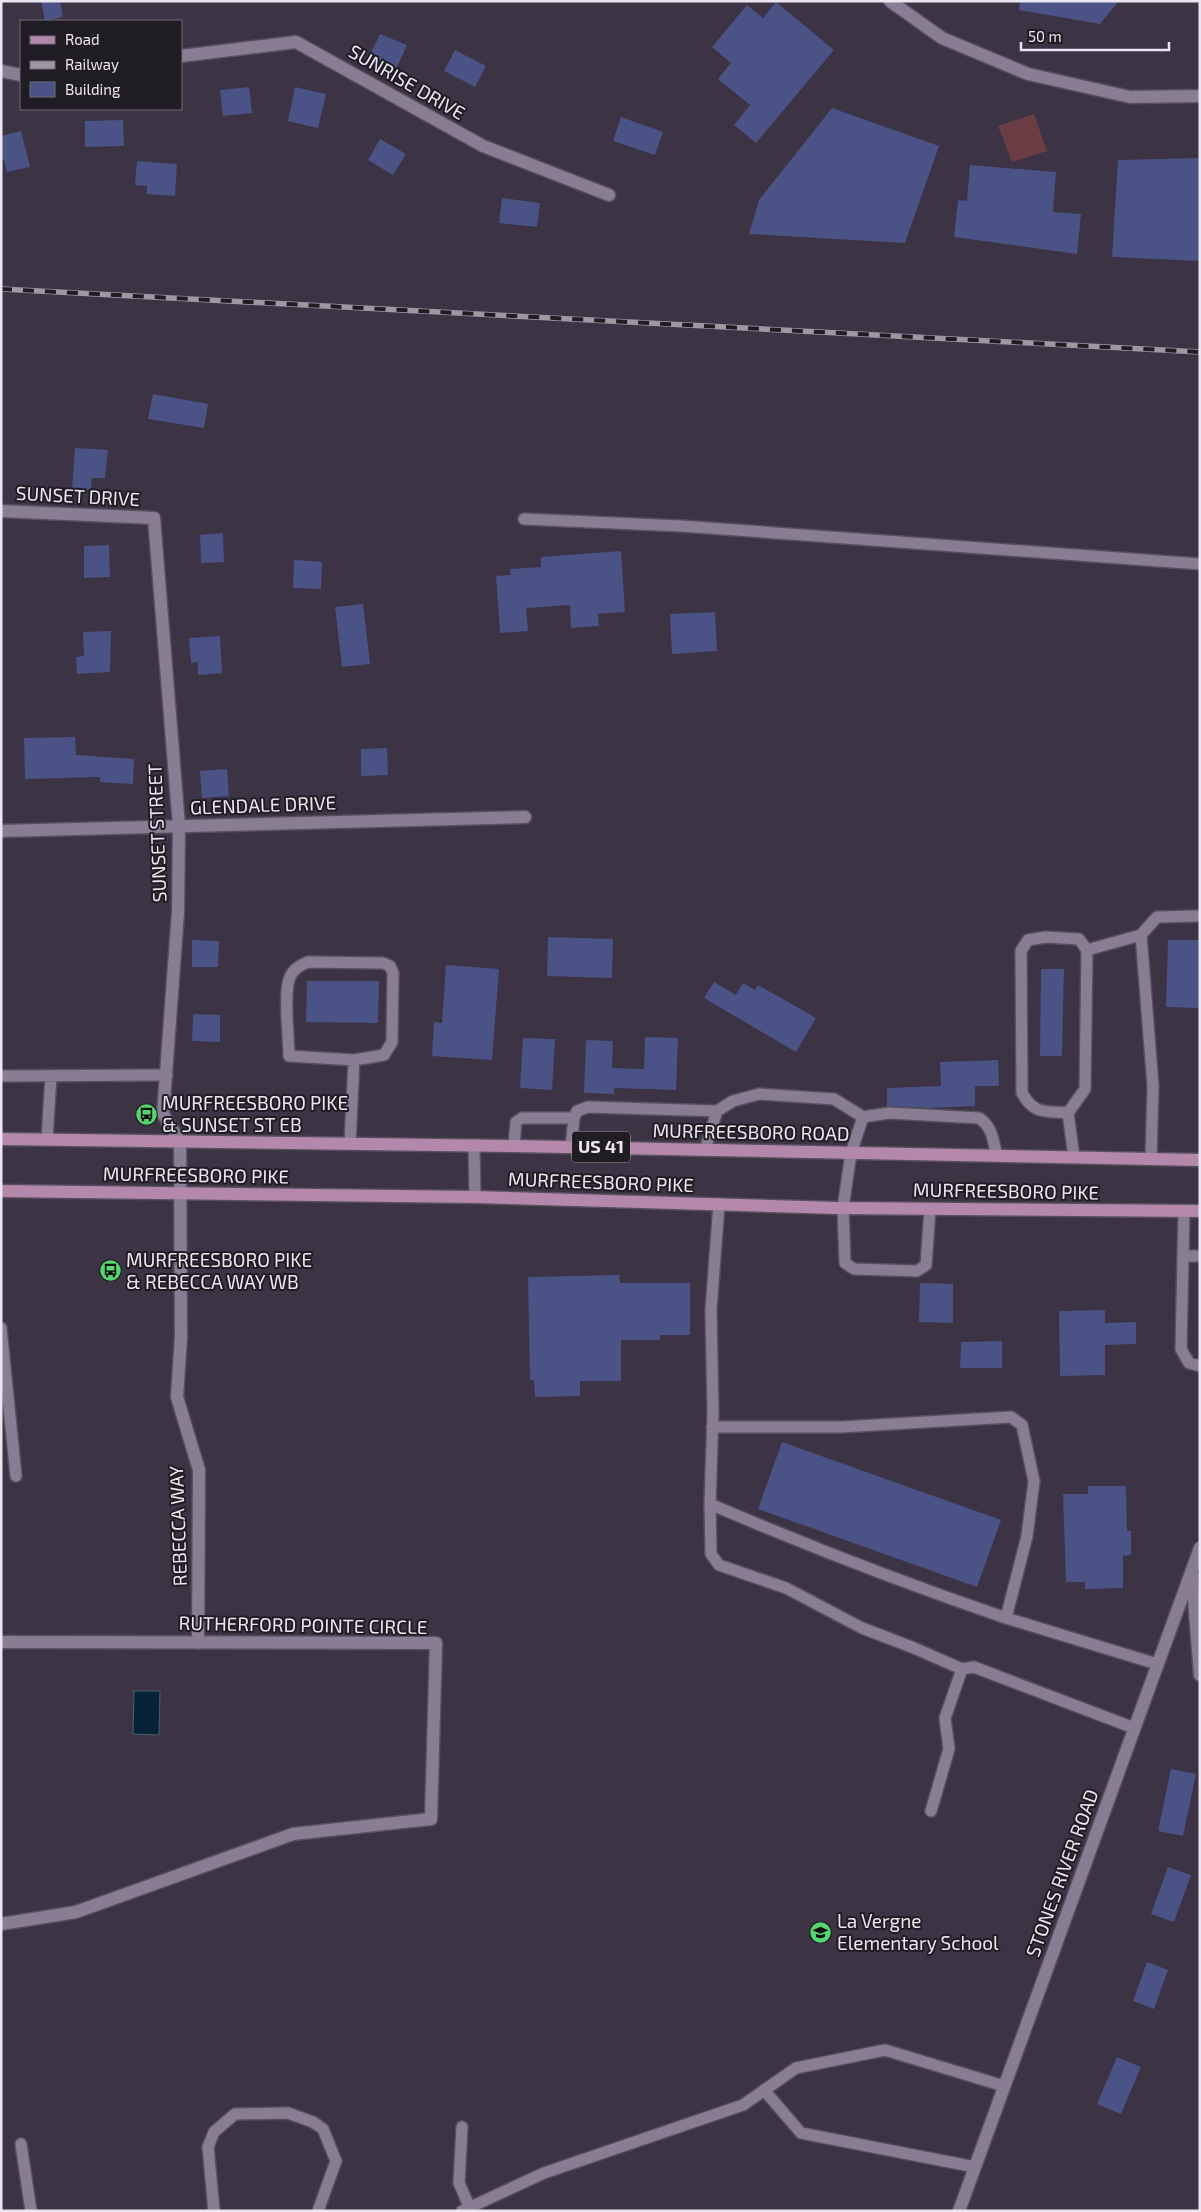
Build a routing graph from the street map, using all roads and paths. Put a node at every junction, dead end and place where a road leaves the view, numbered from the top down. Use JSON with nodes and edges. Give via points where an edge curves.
{"nodes":[{"id":1,"x":890,"y":1,"type":"edge"},
{"id":2,"x":182,"y":56,"type":"edge"},
{"id":3,"x":1,"y":71,"type":"edge"},
{"id":4,"x":20,"y":76,"type":"edge"},
{"id":5,"x":1200,"y":96,"type":"edge"},
{"id":6,"x":609,"y":194,"type":"dead end"},
{"id":7,"x":1,"y":511,"type":"edge"},
{"id":8,"x":154,"y":518,"type":"joint"},
{"id":9,"x":524,"y":519,"type":"dead end"},
{"id":10,"x":1200,"y":564,"type":"edge"},
{"id":11,"x":525,"y":818,"type":"dead end"},
{"id":12,"x":179,"y":826,"type":"junction"},
{"id":13,"x":1,"y":831,"type":"edge"},
{"id":14,"x":1200,"y":916,"type":"edge"},
{"id":15,"x":1141,"y":935,"type":"junction"},
{"id":16,"x":1087,"y":950,"type":"junction"},
{"id":17,"x":354,"y":1060,"type":"junction"},
{"id":18,"x":167,"y":1075,"type":"junction"},
{"id":19,"x":1,"y":1076,"type":"edge"},
{"id":20,"x":51,"y":1076,"type":"junction"},
{"id":21,"x":717,"y":1112,"type":"junction"},
{"id":22,"x":1068,"y":1113,"type":"junction"},
{"id":23,"x":864,"y":1117,"type":"junction"},
{"id":24,"x":574,"y":1118,"type":"junction"},
{"id":25,"x":1,"y":1139,"type":"edge"},
{"id":26,"x":47,"y":1140,"type":"junction"},
{"id":27,"x":180,"y":1142,"type":"junction"},
{"id":28,"x":350,"y":1144,"type":"junction"},
{"id":29,"x":474,"y":1145,"type":"junction"},
{"id":30,"x":514,"y":1146,"type":"junction"},
{"id":31,"x":571,"y":1147,"type":"junction"},
{"id":32,"x":705,"y":1150,"type":"junction"},
{"id":33,"x":851,"y":1153,"type":"junction"},
{"id":34,"x":997,"y":1156,"type":"junction"},
{"id":35,"x":1074,"y":1157,"type":"junction"},
{"id":36,"x":1151,"y":1159,"type":"junction"},
{"id":37,"x":1200,"y":1160,"type":"edge"},
{"id":38,"x":1,"y":1191,"type":"edge"},
{"id":39,"x":180,"y":1193,"type":"junction"},
{"id":40,"x":474,"y":1197,"type":"junction"},
{"id":41,"x":719,"y":1204,"type":"junction"},
{"id":42,"x":843,"y":1208,"type":"junction"},
{"id":43,"x":930,"y":1209,"type":"junction"},
{"id":44,"x":1184,"y":1211,"type":"junction"},
{"id":45,"x":1200,"y":1211,"type":"edge"},
{"id":46,"x":1183,"y":1256,"type":"junction"},
{"id":47,"x":1200,"y":1256,"type":"edge"},
{"id":48,"x":1,"y":1328,"type":"edge"},
{"id":49,"x":1200,"y":1366,"type":"edge"},
{"id":50,"x":712,"y":1427,"type":"junction"},
{"id":51,"x":16,"y":1476,"type":"dead end"},
{"id":52,"x":710,"y":1504,"type":"junction"},
{"id":53,"x":1200,"y":1548,"type":"edge"},
{"id":54,"x":1192,"y":1569,"type":"junction"},
{"id":55,"x":1006,"y":1618,"type":"junction"},
{"id":56,"x":1,"y":1642,"type":"edge"},
{"id":57,"x":198,"y":1643,"type":"junction"},
{"id":58,"x":1157,"y":1664,"type":"junction"},
{"id":59,"x":962,"y":1669,"type":"junction"},
{"id":60,"x":1200,"y":1676,"type":"edge"},
{"id":61,"x":1134,"y":1728,"type":"junction"},
{"id":62,"x":931,"y":1811,"type":"dead end"},
{"id":63,"x":1,"y":1924,"type":"edge"},
{"id":64,"x":1004,"y":2086,"type":"junction"},
{"id":65,"x":764,"y":2090,"type":"junction"},
{"id":66,"x":462,"y":2127,"type":"dead end"},
{"id":67,"x":21,"y":2144,"type":"dead end"},
{"id":68,"x":975,"y":2168,"type":"junction"},
{"id":69,"x":466,"y":2208,"type":"edge"},
{"id":70,"x":32,"y":2211,"type":"edge"},
{"id":71,"x":214,"y":2211,"type":"edge"},
{"id":72,"x":318,"y":2211,"type":"edge"},
{"id":73,"x":959,"y":2211,"type":"edge"}],
"edges":[{"from":1,"to":5,"type":"street","via":[[942,38],[1028,74],[1130,97]]},
{"from":2,"to":6,"type":"street","name":"SUNRISE DRIVE","via":[[296,42],[483,146]]},
{"from":3,"to":4,"type":"street"},
{"from":7,"to":8,"type":"street","name":"SUNSET DRIVE"},
{"from":8,"to":12,"type":"street","name":"SUNSET STREET"},
{"from":9,"to":10,"type":"lane","via":[[681,526]]},
{"from":11,"to":12,"type":"street","name":"GLENDALE DRIVE"},
{"from":12,"to":13,"type":"street","name":"GLENDALE DRIVE"},
{"from":12,"to":18,"type":"street","name":"SUNSET STREET","via":[[178,912]]},
{"from":14,"to":15,"type":"lane","via":[[1157,917]]},
{"from":15,"to":16,"type":"lane"},
{"from":15,"to":36,"type":"lane","via":[[1153,1086]]},
{"from":16,"to":22,"type":"lane","via":[[1085,1089]]},
{"from":16,"to":22,"type":"lane","via":[[1079,939],[1046,937],[1028,940],[1021,951],[1022,1093],[1028,1105],[1039,1110]]},
{"from":17,"to":17,"type":"lane","via":[[384,1055],[392,1042],[393,973],[390,966],[383,962],[308,962],[298,966],[290,976],[288,988],[289,1056]]},
{"from":17,"to":28,"type":"lane"},
{"from":18,"to":20,"type":"lane"},
{"from":18,"to":27,"type":"street","name":"SUNSET STREET","via":[[163,1114]]},
{"from":19,"to":20,"type":"lane"},
{"from":20,"to":26,"type":"lane"},
{"from":21,"to":23,"type":"lane","via":[[733,1101],[759,1094],[834,1100]]},
{"from":21,"to":24,"type":"lane","via":[[588,1107],[577,1111]]},
{"from":21,"to":32,"type":"lane"},
{"from":22,"to":35,"type":"lane"},
{"from":23,"to":33,"type":"lane"},
{"from":23,"to":34,"type":"lane","via":[[889,1113],[980,1118],[990,1130]]},
{"from":24,"to":30,"type":"lane","via":[[522,1118],[516,1122]]},
{"from":24,"to":31,"type":"lane"},
{"from":25,"to":26,"type":"main road","name":"MURFREESBORO ROAD","number":"US 41"},
{"from":26,"to":27,"type":"main road","name":"MURFREESBORO ROAD","number":"US 41"},
{"from":27,"to":28,"type":"main road","name":"MURFREESBORO ROAD","number":"US 41"},
{"from":27,"to":39,"type":"street","name":"REBECCA WAY"},
{"from":28,"to":29,"type":"main road","name":"MURFREESBORO ROAD","number":"US 41"},
{"from":29,"to":30,"type":"main road","name":"MURFREESBORO ROAD","number":"US 41"},
{"from":29,"to":40,"type":"lane"},
{"from":30,"to":31,"type":"main road","name":"MURFREESBORO ROAD","number":"US 41"},
{"from":31,"to":32,"type":"main road","name":"MURFREESBORO ROAD","number":"US 41"},
{"from":32,"to":33,"type":"main road","name":"MURFREESBORO ROAD","number":"US 41"},
{"from":33,"to":34,"type":"main road","name":"MURFREESBORO ROAD","number":"US 41"},
{"from":33,"to":42,"type":"lane"},
{"from":34,"to":35,"type":"main road","name":"MURFREESBORO ROAD","number":"US 41"},
{"from":35,"to":36,"type":"main road","name":"MURFREESBORO ROAD","number":"US 41"},
{"from":36,"to":37,"type":"main road","name":"MURFREESBORO ROAD","number":"US 41"},
{"from":38,"to":39,"type":"main road","name":"MURFREESBORO PIKE"},
{"from":39,"to":40,"type":"main road","name":"MURFREESBORO PIKE"},
{"from":39,"to":57,"type":"street","name":"REBECCA WAY","via":[[181,1337],[177,1397],[199,1470]]},
{"from":40,"to":41,"type":"main road","name":"MURFREESBORO PIKE"},
{"from":41,"to":42,"type":"main road","name":"MURFREESBORO PIKE"},
{"from":41,"to":50,"type":"lane","via":[[711,1310]]},
{"from":42,"to":43,"type":"main road","name":"MURFREESBORO PIKE"},
{"from":42,"to":43,"type":"lane","via":[[845,1262],[854,1270],[917,1271],[926,1265]]},
{"from":43,"to":44,"type":"main road","name":"MURFREESBORO PIKE"},
{"from":44,"to":45,"type":"main road","name":"MURFREESBORO PIKE"},
{"from":44,"to":46,"type":"lane"},
{"from":46,"to":47,"type":"lane"},
{"from":46,"to":49,"type":"lane","via":[[1181,1349],[1189,1363]]},
{"from":48,"to":51,"type":"lane"},
{"from":50,"to":52,"type":"lane"},
{"from":50,"to":55,"type":"lane","via":[[841,1427],[1011,1417],[1022,1425],[1034,1481],[1027,1536]]},
{"from":52,"to":55,"type":"lane","via":[[917,1587]]},
{"from":52,"to":59,"type":"lane","via":[[711,1554],[720,1565],[786,1588],[862,1628]]},
{"from":53,"to":54,"type":"street","name":"STONES RIVER ROAD"},
{"from":54,"to":58,"type":"street","name":"STONES RIVER ROAD"},
{"from":54,"to":60,"type":"street"},
{"from":55,"to":58,"type":"lane"},
{"from":56,"to":57,"type":"street","name":"RUTHERFORD POINTE CIRCLE"},
{"from":57,"to":63,"type":"street","name":"RUTHERFORD POINTE CIRCLE","via":[[436,1643],[431,1819],[293,1834],[76,1912]]},
{"from":58,"to":61,"type":"street","name":"STONES RIVER ROAD"},
{"from":59,"to":61,"type":"lane","via":[[974,1667]]},
{"from":59,"to":62,"type":"lane","via":[[945,1718],[949,1749]]},
{"from":61,"to":64,"type":"street","name":"STONES RIVER ROAD"},
{"from":64,"to":65,"type":"lane","via":[[885,2050],[796,2068]]},
{"from":64,"to":68,"type":"street","name":"STONES RIVER ROAD"},
{"from":65,"to":68,"type":"lane","via":[[801,2133]]},
{"from":65,"to":69,"type":"lane","via":[[743,2105],[544,2173]]},
{"from":66,"to":69,"type":"lane","via":[[459,2183]]},
{"from":67,"to":70,"type":"lane"},
{"from":68,"to":73,"type":"street","name":"STONES RIVER ROAD"},
{"from":71,"to":72,"type":"lane","via":[[208,2148],[214,2132],[236,2114],[288,2113],[323,2129],[336,2161]]}]}
